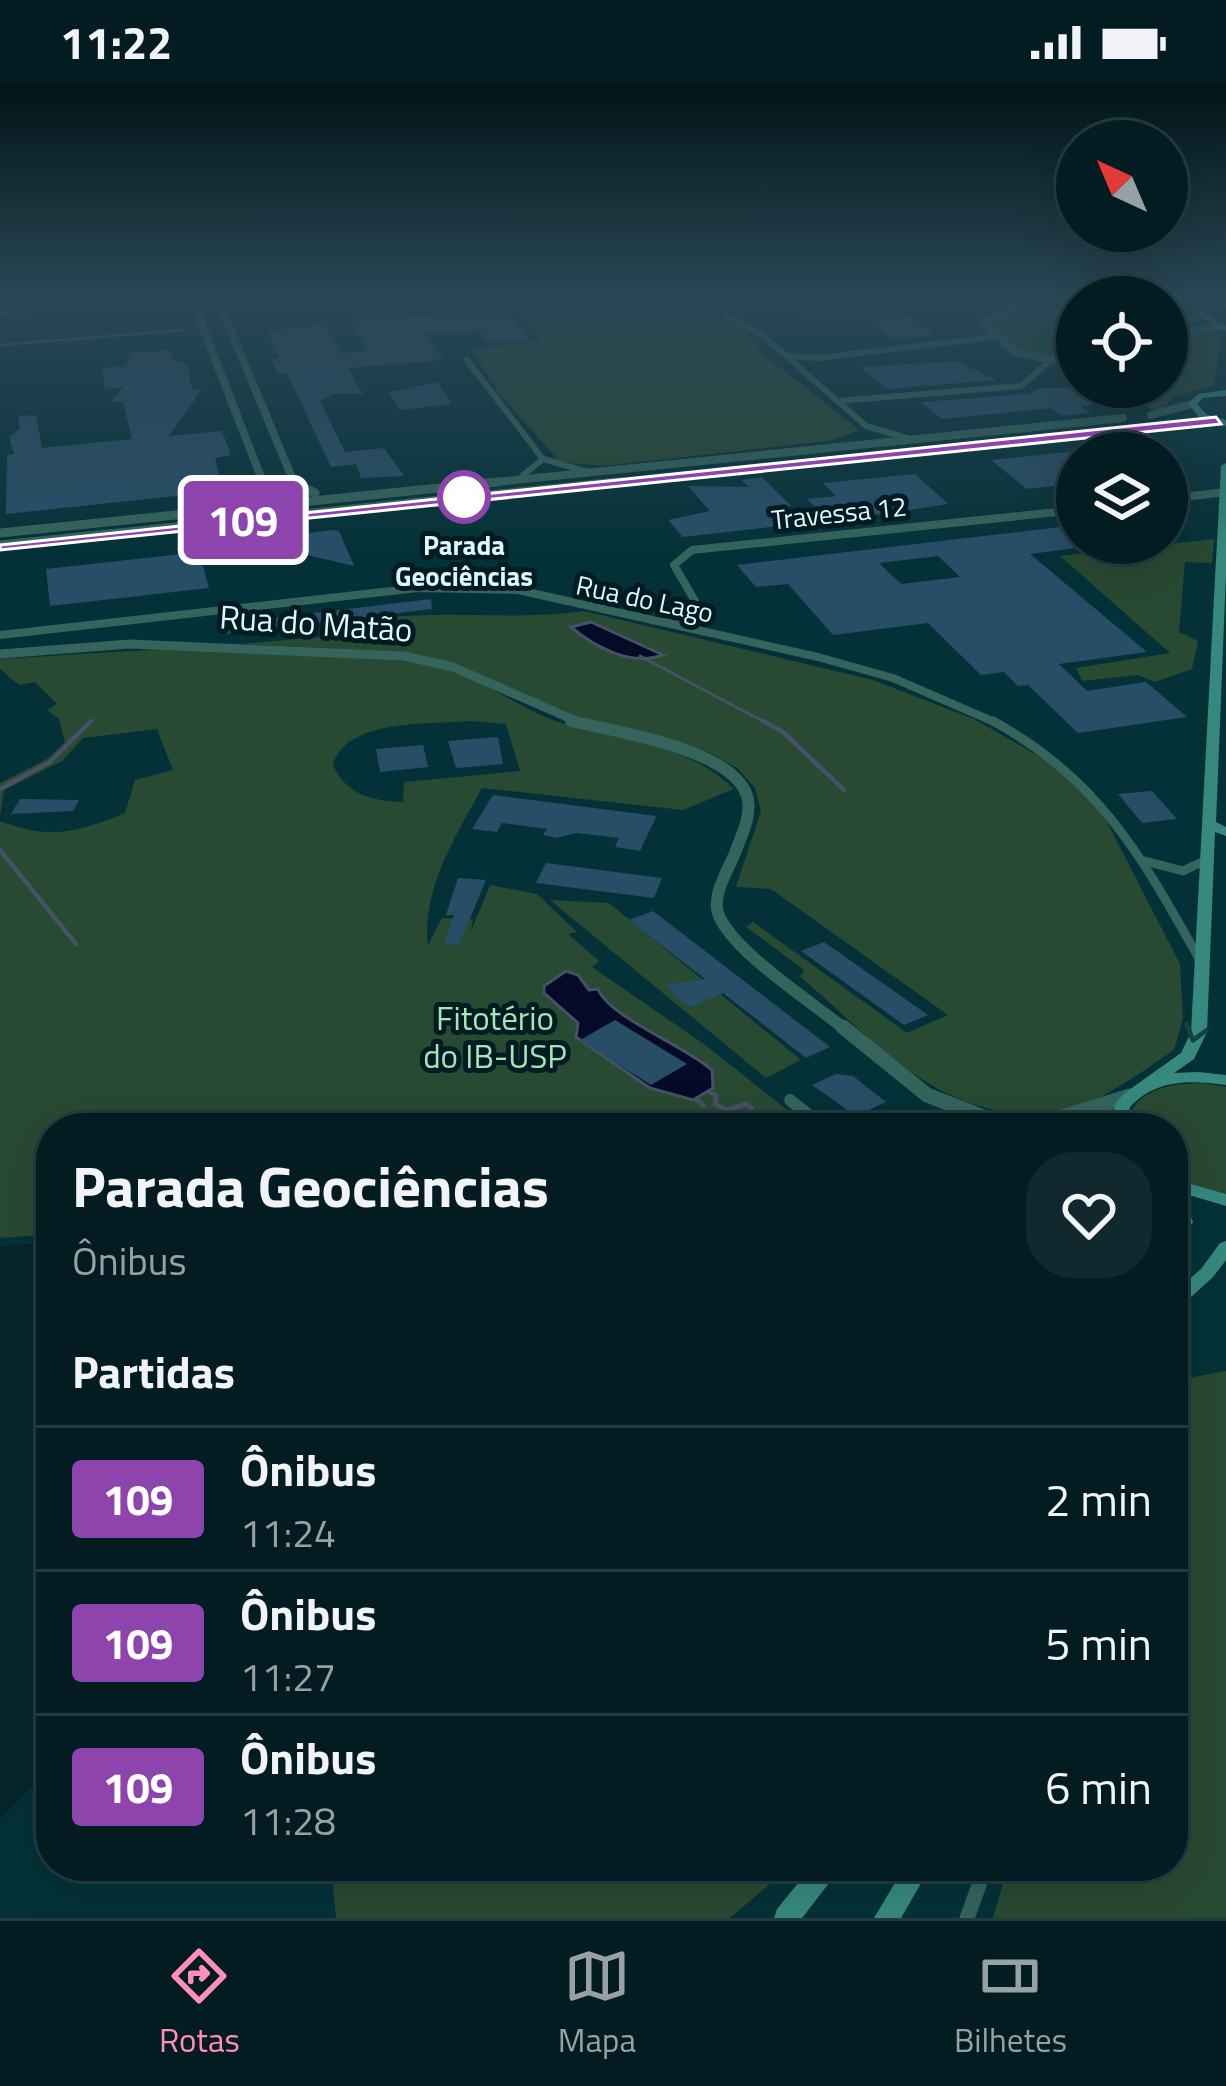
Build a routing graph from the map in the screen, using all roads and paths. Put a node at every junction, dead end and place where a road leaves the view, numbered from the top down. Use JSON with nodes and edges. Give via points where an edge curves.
{"nodes":[{"id":1,"x":225,"y":383,"type":"edge"},
{"id":2,"x":250,"y":383,"type":"edge"},
{"id":3,"x":484,"y":383,"type":"edge"},
{"id":4,"x":817,"y":383,"type":"edge"},
{"id":5,"x":1025,"y":383,"type":"edge"},
{"id":6,"x":1224,"y":393,"type":"edge"},
{"id":7,"x":838,"y":400,"type":"junction"},
{"id":8,"x":870,"y":401,"type":"junction"},
{"id":9,"x":1192,"y":404,"type":"junction"},
{"id":10,"x":846,"y":407,"type":"junction"},
{"id":11,"x":263,"y":411,"type":"junction"},
{"id":12,"x":238,"y":413,"type":"junction"},
{"id":13,"x":1223,"y":423,"type":"edge"},
{"id":14,"x":866,"y":426,"type":"junction"},
{"id":15,"x":1104,"y":426,"type":"junction"},
{"id":16,"x":910,"y":440,"type":"junction"},
{"id":17,"x":871,"y":444,"type":"junction"},
{"id":18,"x":277,"y":448,"type":"junction"},
{"id":19,"x":250,"y":449,"type":"junction"},
{"id":20,"x":543,"y":459,"type":"junction"},
{"id":21,"x":688,"y":462,"type":"junction"},
{"id":22,"x":1226,"y":463,"type":"edge"},
{"id":23,"x":665,"y":464,"type":"junction"},
{"id":24,"x":588,"y":472,"type":"junction"},
{"id":25,"x":695,"y":472,"type":"junction"},
{"id":26,"x":676,"y":474,"type":"junction"},
{"id":27,"x":522,"y":476,"type":"junction"},
{"id":28,"x":423,"y":486,"type":"junction"},
{"id":29,"x":389,"y":490,"type":"junction"},
{"id":30,"x":1225,"y":492,"type":"edge"},
{"id":31,"x":338,"y":496,"type":"junction"},
{"id":32,"x":1188,"y":496,"type":"edge"},
{"id":33,"x":429,"y":500,"type":"junction"},
{"id":34,"x":400,"y":504,"type":"junction"},
{"id":35,"x":238,"y":506,"type":"junction"},
{"id":36,"x":1056,"y":512,"type":"edge"},
{"id":37,"x":1225,"y":530,"type":"edge"},
{"id":38,"x":0,"y":533,"type":"edge"},
{"id":39,"x":0,"y":545,"type":"edge"},
{"id":40,"x":684,"y":616,"type":"junction"},
{"id":41,"x":658,"y":622,"type":"junction"},
{"id":42,"x":688,"y":629,"type":"junction"},
{"id":43,"x":0,"y":635,"type":"edge"},
{"id":44,"x":0,"y":654,"type":"edge"},
{"id":45,"x":1209,"y":824,"type":"junction"},
{"id":46,"x":1226,"y":832,"type":"edge"},
{"id":47,"x":1142,"y":859,"type":"junction"},
{"id":48,"x":1208,"y":859,"type":"junction"},
{"id":49,"x":1202,"y":964,"type":"junction"},
{"id":50,"x":1226,"y":1080,"type":"edge"},
{"id":51,"x":1150,"y":1084,"type":"junction"},
{"id":52,"x":1130,"y":1096,"type":"junction"},
{"id":53,"x":790,"y":1100,"type":"dead end"},
{"id":54,"x":806,"y":1113,"type":"edge"},
{"id":55,"x":968,"y":1113,"type":"edge"},
{"id":56,"x":1076,"y":1113,"type":"edge"},
{"id":57,"x":1124,"y":1113,"type":"edge"},
{"id":58,"x":1188,"y":1192,"type":"edge"},
{"id":59,"x":1226,"y":1200,"type":"edge"},
{"id":60,"x":1226,"y":1247,"type":"edge"},
{"id":61,"x":1188,"y":1290,"type":"edge"},
{"id":62,"x":815,"y":1881,"type":"edge"},
{"id":63,"x":910,"y":1881,"type":"edge"},
{"id":64,"x":981,"y":1881,"type":"edge"},
{"id":65,"x":786,"y":1918,"type":"edge"},
{"id":66,"x":887,"y":1918,"type":"edge"},
{"id":67,"x":967,"y":1918,"type":"edge"}],
"edges":[{"from":1,"to":12,"type":"street"},
{"from":2,"to":11,"type":"street"},
{"from":3,"to":20,"type":"street"},
{"from":4,"to":7,"type":"street"},
{"from":5,"to":8,"type":"street"},
{"from":6,"to":9,"type":"main road"},
{"from":7,"to":8,"type":"street"},
{"from":7,"to":10,"type":"street"},
{"from":8,"to":10,"type":"street"},
{"from":9,"to":13,"type":"main road"},
{"from":9,"to":15,"type":"street"},
{"from":10,"to":14,"type":"street"},
{"from":11,"to":12,"type":"street"},
{"from":11,"to":18,"type":"street"},
{"from":12,"to":19,"type":"street"},
{"from":13,"to":15,"type":"street"},
{"from":14,"to":16,"type":"street"},
{"from":14,"to":17,"type":"street"},
{"from":15,"to":16,"type":"street","via":[[1087,421]]},
{"from":15,"to":25,"type":"street"},
{"from":16,"to":17,"type":"street"},
{"from":17,"to":21,"type":"street"},
{"from":18,"to":19,"type":"street"},
{"from":18,"to":31,"type":"street","via":[[297,488]]},
{"from":19,"to":35,"type":"street","via":[[265,487]]},
{"from":20,"to":24,"type":"street"},
{"from":20,"to":27,"type":"street"},
{"from":21,"to":23,"type":"street"},
{"from":21,"to":25,"type":"street"},
{"from":22,"to":30,"type":"main road"},
{"from":23,"to":24,"type":"street"},
{"from":23,"to":26,"type":"street","via":[[678,467]]},
{"from":24,"to":27,"type":"street"},
{"from":25,"to":26,"type":"street"},
{"from":26,"to":33,"type":"street"},
{"from":27,"to":28,"type":"street"},
{"from":28,"to":29,"type":"street"},
{"from":28,"to":33,"type":"street","via":[[415,494]]},
{"from":29,"to":31,"type":"street"},
{"from":29,"to":34,"type":"street","via":[[401,495]]},
{"from":30,"to":32,"type":"street"},
{"from":30,"to":37,"type":"main road"},
{"from":31,"to":35,"type":"street"},
{"from":33,"to":34,"type":"street"},
{"from":34,"to":39,"type":"street"},
{"from":35,"to":38,"type":"street"},
{"from":36,"to":40,"type":"street","name":"Travessa 12","via":[[692,550],[674,565],[695,598]]},
{"from":37,"to":45,"type":"main road"},
{"from":40,"to":41,"type":"street"},
{"from":40,"to":42,"type":"street","name":"Travessa 12"},
{"from":41,"to":42,"type":"street","name":"Rua do Lago"},
{"from":41,"to":43,"type":"street","name":"Rua do Lago","via":[[476,586]]},
{"from":42,"to":47,"type":"street","name":"Rua do Lago","via":[[886,676],[992,717],[1086,786]]},
{"from":44,"to":55,"type":"street","name":"Rua do Matão","via":[[130,644],[404,656],[453,667],[562,718],[694,752],[740,782],[748,797],[748,819],[718,898],[731,936],[927,1095]]},
{"from":45,"to":46,"type":"main road"},
{"from":45,"to":48,"type":"main road"},
{"from":47,"to":48,"type":"street","via":[[1183,871]]},
{"from":47,"to":49,"type":"street","name":"Rua do Lago"},
{"from":48,"to":49,"type":"main road"},
{"from":49,"to":51,"type":"main road","one_way":true,"via":[[1194,1046]]},
{"from":50,"to":51,"type":"main road","via":[[1185,1076]]},
{"from":51,"to":52,"type":"main road"},
{"from":52,"to":56,"type":"street"},
{"from":52,"to":57,"type":"main road"},
{"from":53,"to":54,"type":"street"},
{"from":58,"to":59,"type":"main road"},
{"from":60,"to":61,"type":"main road"},
{"from":62,"to":65,"type":"main road"},
{"from":63,"to":66,"type":"main road"},
{"from":64,"to":67,"type":"street"}]}
